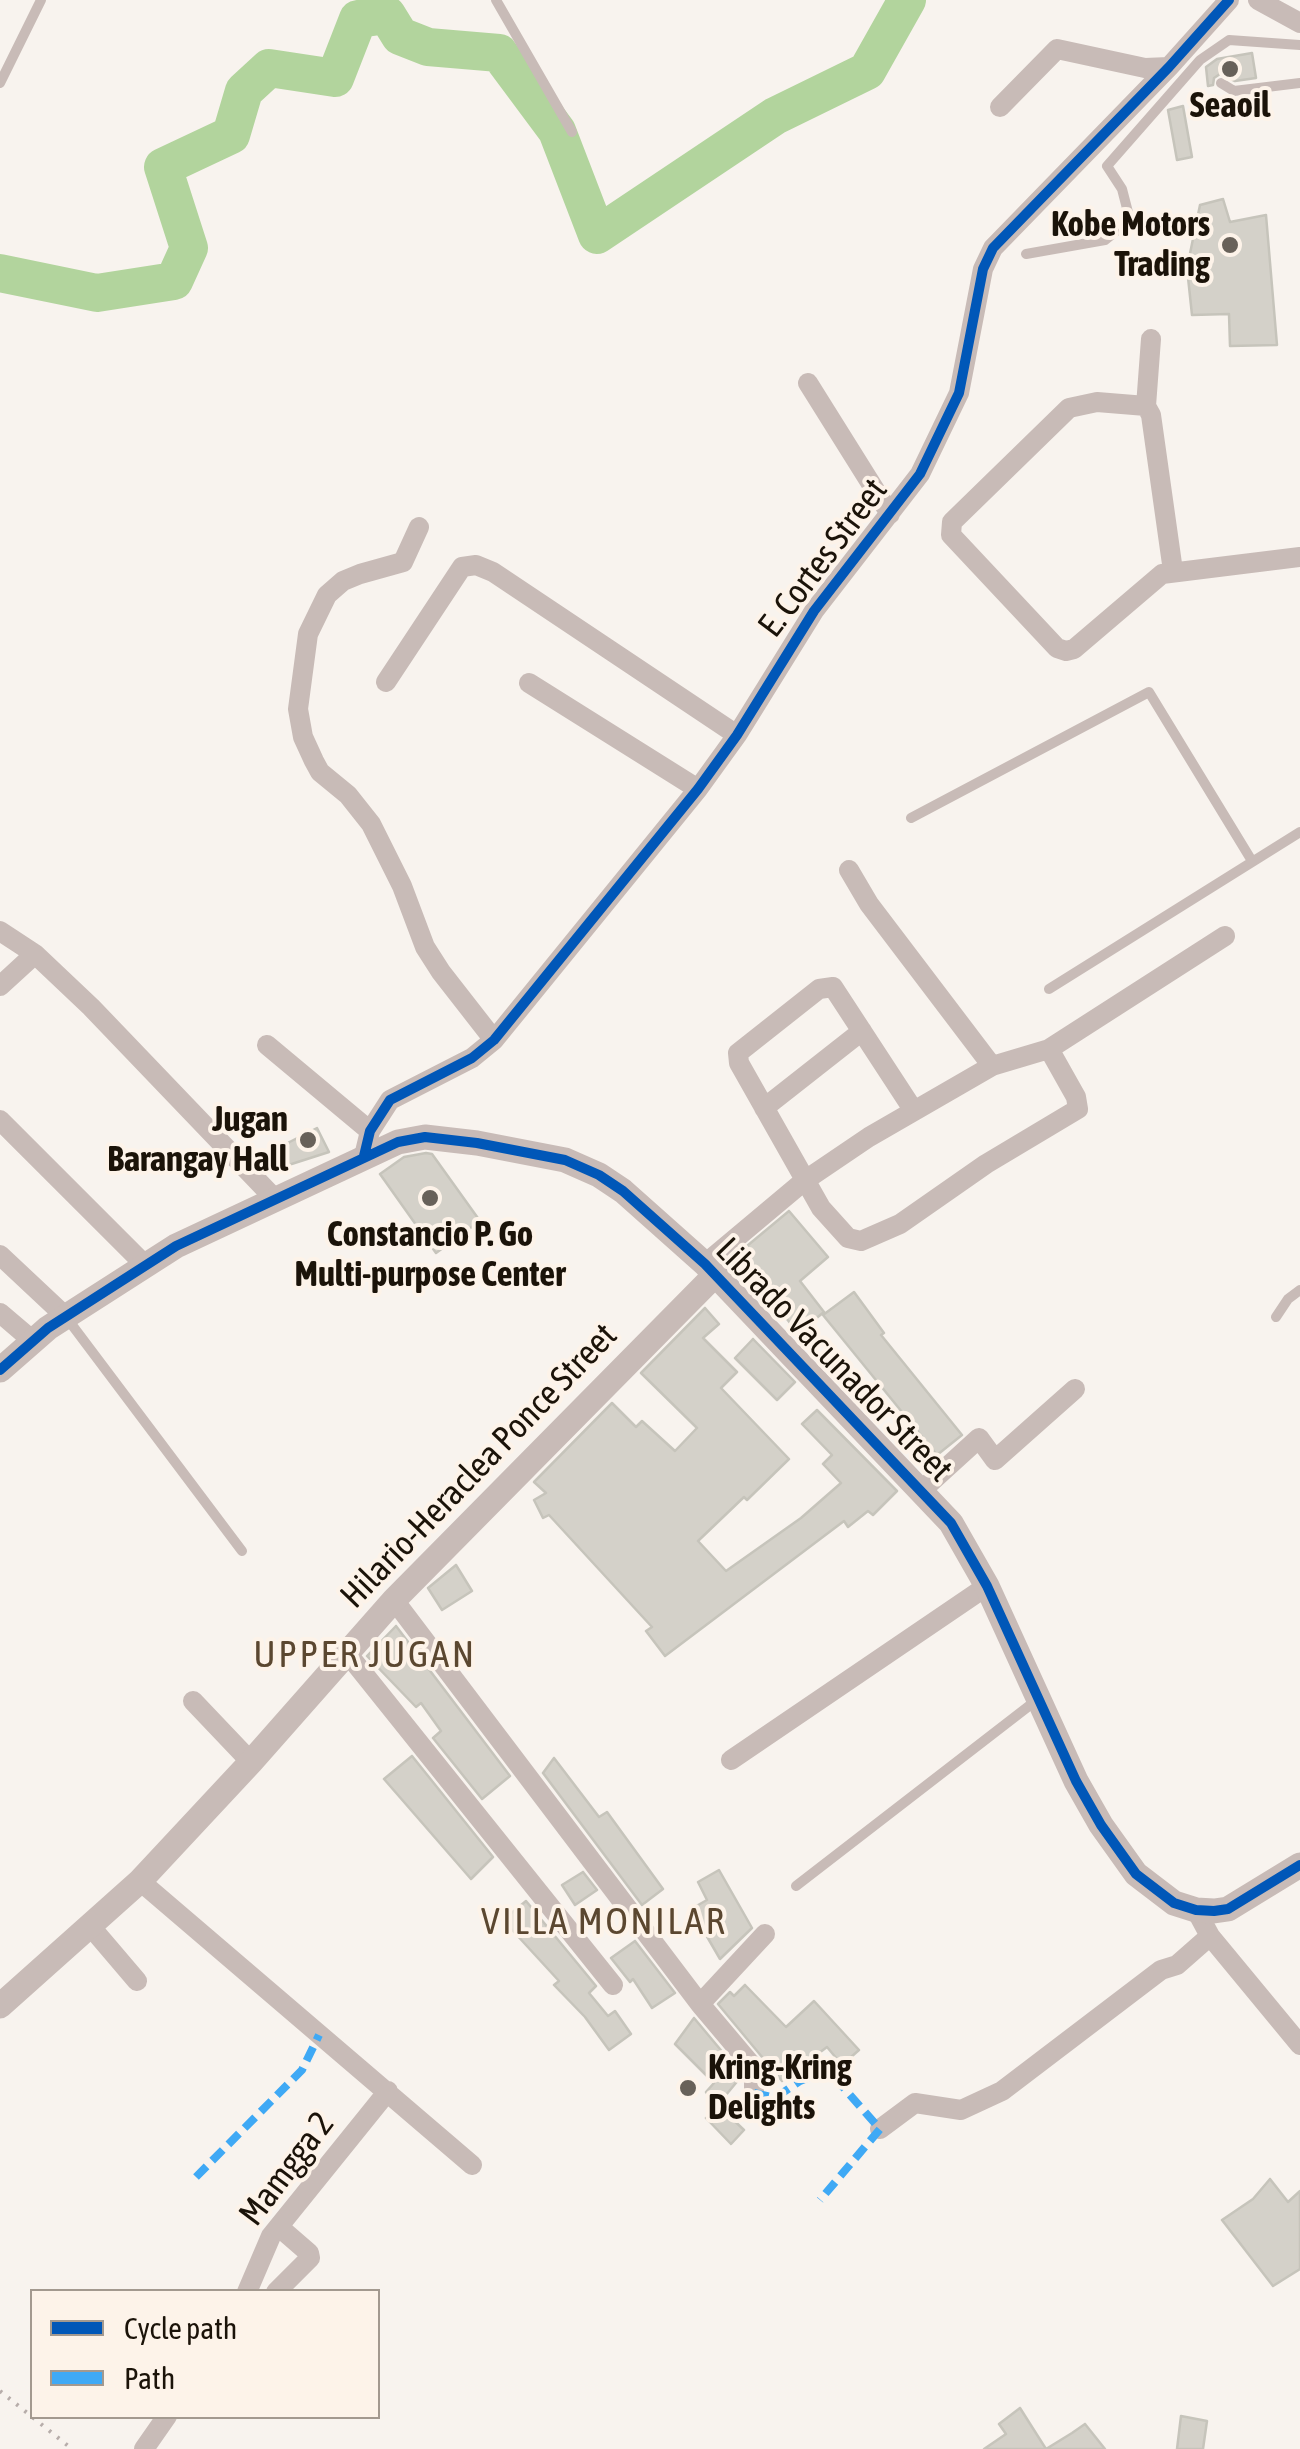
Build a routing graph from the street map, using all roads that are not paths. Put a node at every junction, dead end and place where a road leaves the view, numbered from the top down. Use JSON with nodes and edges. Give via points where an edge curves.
{"nodes":[{"id":1,"x":41,"y":0,"type":"edge"},
{"id":2,"x":496,"y":0,"type":"edge"},
{"id":3,"x":1229,"y":0,"type":"edge"},
{"id":4,"x":1258,"y":0,"type":"edge"},
{"id":5,"x":1300,"y":23,"type":"edge"},
{"id":6,"x":1300,"y":45,"type":"edge"},
{"id":7,"x":1222,"y":47,"type":"junction"},
{"id":8,"x":1217,"y":59,"type":"dead end"},
{"id":9,"x":1169,"y":67,"type":"junction"},
{"id":10,"x":0,"y":83,"type":"edge"},
{"id":11,"x":1300,"y":83,"type":"edge"},
{"id":12,"x":1221,"y":84,"type":"dead end"},
{"id":13,"x":1000,"y":107,"type":"dead end"},
{"id":14,"x":572,"y":132,"type":"dead end"},
{"id":15,"x":1026,"y":254,"type":"dead end"},
{"id":16,"x":1151,"y":339,"type":"dead end"},
{"id":17,"x":808,"y":382,"type":"dead end"},
{"id":18,"x":1146,"y":406,"type":"junction"},
{"id":19,"x":890,"y":514,"type":"junction"},
{"id":20,"x":419,"y":527,"type":"dead end"},
{"id":21,"x":1300,"y":557,"type":"edge"},
{"id":22,"x":1173,"y":571,"type":"junction"},
{"id":23,"x":386,"y":682,"type":"dead end"},
{"id":24,"x":528,"y":683,"type":"dead end"},
{"id":25,"x":737,"y":735,"type":"junction"},
{"id":26,"x":698,"y":789,"type":"junction"},
{"id":27,"x":911,"y":818,"type":"dead end"},
{"id":28,"x":1300,"y":832,"type":"edge"},
{"id":29,"x":1252,"y":861,"type":"junction"},
{"id":30,"x":850,"y":870,"type":"dead end"},
{"id":31,"x":0,"y":931,"type":"edge"},
{"id":32,"x":1225,"y":936,"type":"dead end"},
{"id":33,"x":35,"y":954,"type":"junction"},
{"id":34,"x":0,"y":986,"type":"edge"},
{"id":35,"x":1049,"y":989,"type":"dead end"},
{"id":36,"x":862,"y":1031,"type":"junction"},
{"id":37,"x":494,"y":1040,"type":"junction"},
{"id":38,"x":267,"y":1045,"type":"dead end"},
{"id":39,"x":1049,"y":1050,"type":"junction"},
{"id":40,"x":992,"y":1066,"type":"junction"},
{"id":41,"x":764,"y":1108,"type":"junction"},
{"id":42,"x":914,"y":1112,"type":"junction"},
{"id":43,"x":0,"y":1120,"type":"edge"},
{"id":44,"x":367,"y":1143,"type":"junction"},
{"id":45,"x":804,"y":1181,"type":"junction"},
{"id":46,"x":274,"y":1198,"type":"junction"},
{"id":47,"x":0,"y":1255,"type":"edge"},
{"id":48,"x":145,"y":1265,"type":"junction"},
{"id":49,"x":710,"y":1269,"type":"junction"},
{"id":50,"x":1300,"y":1290,"type":"edge"},
{"id":51,"x":0,"y":1313,"type":"edge"},
{"id":52,"x":65,"y":1316,"type":"junction"},
{"id":53,"x":1276,"y":1317,"type":"dead end"},
{"id":54,"x":32,"y":1341,"type":"junction"},
{"id":55,"x":0,"y":1370,"type":"edge"},
{"id":56,"x":1075,"y":1389,"type":"dead end"},
{"id":57,"x":922,"y":1490,"type":"junction"},
{"id":58,"x":242,"y":1550,"type":"dead end"},
{"id":59,"x":987,"y":1586,"type":"junction"},
{"id":60,"x":394,"y":1600,"type":"junction"},
{"id":61,"x":347,"y":1653,"type":"junction"},
{"id":62,"x":1038,"y":1698,"type":"junction"},
{"id":63,"x":193,"y":1701,"type":"dead end"},
{"id":64,"x":731,"y":1760,"type":"dead end"},
{"id":65,"x":252,"y":1762,"type":"junction"},
{"id":66,"x":1300,"y":1864,"type":"edge"},
{"id":67,"x":140,"y":1881,"type":"junction"},
{"id":68,"x":796,"y":1886,"type":"dead end"},
{"id":69,"x":1196,"y":1910,"type":"junction"},
{"id":70,"x":91,"y":1927,"type":"junction"},
{"id":71,"x":765,"y":1934,"type":"dead end"},
{"id":72,"x":1210,"y":1936,"type":"junction"},
{"id":73,"x":137,"y":1981,"type":"dead end"},
{"id":74,"x":613,"y":1984,"type":"dead end"},
{"id":75,"x":700,"y":2004,"type":"junction"},
{"id":76,"x":0,"y":2006,"type":"edge"},
{"id":77,"x":1300,"y":2044,"type":"edge"},
{"id":78,"x":388,"y":2091,"type":"junction"},
{"id":79,"x":754,"y":2093,"type":"dead end"},
{"id":80,"x":880,"y":2129,"type":"dead end"},
{"id":81,"x":472,"y":2165,"type":"dead end"},
{"id":82,"x":278,"y":2226,"type":"junction"},
{"id":83,"x":248,"y":2289,"type":"edge"},
{"id":84,"x":279,"y":2289,"type":"edge"},
{"id":85,"x":165,"y":2419,"type":"edge"},
{"id":86,"x":144,"y":2449,"type":"edge"}],
"edges":[{"from":1,"to":10,"type":"lane"},
{"from":2,"to":14,"type":"lane"},
{"from":3,"to":9,"type":"street","name":"E. Cortes Street"},
{"from":4,"to":5,"type":"street"},
{"from":6,"to":7,"type":"lane","via":[[1229,40]]},
{"from":7,"to":8,"type":"lane"},
{"from":7,"to":15,"type":"lane","via":[[1200,60],[1107,166],[1130,220],[1106,240]]},
{"from":9,"to":13,"type":"street","via":[[1058,49]]},
{"from":9,"to":19,"type":"street","name":"E. Cortes Street","via":[[993,248],[959,393],[920,474]]},
{"from":11,"to":12,"type":"lane","via":[[1234,91]]},
{"from":16,"to":18,"type":"street"},
{"from":17,"to":19,"type":"street"},
{"from":18,"to":22,"type":"street"},
{"from":18,"to":22,"type":"street","via":[[1097,402],[1068,408],[952,522],[951,535],[1066,651]]},
{"from":19,"to":25,"type":"street","name":"E. Cortes Street","via":[[785,652]]},
{"from":20,"to":37,"type":"street","via":[[403,562],[344,581],[328,596],[308,634],[298,709],[302,737],[320,772],[371,824],[424,946]]},
{"from":21,"to":22,"type":"street"},
{"from":23,"to":25,"type":"street","via":[[462,567],[476,565]]},
{"from":24,"to":26,"type":"street"},
{"from":25,"to":26,"type":"street","name":"E. Cortes Street"},
{"from":26,"to":37,"type":"street","name":"E. Cortes Street"},
{"from":27,"to":29,"type":"lane","via":[[1149,692]]},
{"from":28,"to":29,"type":"lane"},
{"from":29,"to":35,"type":"lane"},
{"from":30,"to":40,"type":"street"},
{"from":31,"to":33,"type":"street"},
{"from":32,"to":39,"type":"street"},
{"from":33,"to":34,"type":"street"},
{"from":33,"to":46,"type":"street"},
{"from":36,"to":41,"type":"street"},
{"from":36,"to":41,"type":"street","via":[[834,988],[819,989],[738,1053]]},
{"from":36,"to":42,"type":"street"},
{"from":37,"to":44,"type":"street","name":"E. Cortes Street","via":[[472,1058],[400,1092],[380,1112]]},
{"from":38,"to":44,"type":"street"},
{"from":39,"to":40,"type":"street"},
{"from":39,"to":45,"type":"street","via":[[1078,1109],[874,1238],[848,1238]]},
{"from":40,"to":42,"type":"street"},
{"from":41,"to":45,"type":"street"},
{"from":42,"to":45,"type":"street"},
{"from":43,"to":48,"type":"street"},
{"from":44,"to":46,"type":"street","name":"Librado Vacunador Street"},
{"from":44,"to":49,"type":"street","name":"Librado Vacunador Street","via":[[425,1138],[564,1160],[622,1192]]},
{"from":45,"to":49,"type":"street"},
{"from":46,"to":48,"type":"street","name":"Librado Vacunador Street"},
{"from":47,"to":52,"type":"street"},
{"from":48,"to":52,"type":"street","name":"Librado Vacunador Street"},
{"from":49,"to":57,"type":"street","name":"Librado Vacunador Street"},
{"from":49,"to":60,"type":"street","name":"Hilario-Heraclea Ponce Street"},
{"from":50,"to":53,"type":"lane"},
{"from":51,"to":54,"type":"street"},
{"from":52,"to":54,"type":"street","name":"Librado Vacunador Street"},
{"from":52,"to":58,"type":"lane"},
{"from":54,"to":55,"type":"street","name":"Librado Vacunador Street"},
{"from":56,"to":57,"type":"street","via":[[995,1460],[979,1438]]},
{"from":57,"to":59,"type":"street","name":"Librado Vacunador Street"},
{"from":59,"to":62,"type":"street","name":"Librado Vacunador Street"},
{"from":59,"to":64,"type":"street"},
{"from":60,"to":61,"type":"street","name":"Hilario-Heraclea Ponce Street"},
{"from":60,"to":75,"type":"street"},
{"from":61,"to":65,"type":"street","name":"Hilario-Heraclea Ponce Street"},
{"from":61,"to":74,"type":"street"},
{"from":62,"to":68,"type":"lane"},
{"from":62,"to":69,"type":"street","name":"Librado Vacunador Street","via":[[1121,1857],[1154,1890]]},
{"from":63,"to":65,"type":"street"},
{"from":65,"to":67,"type":"street","name":"Hilario-Heraclea Ponce Street"},
{"from":66,"to":69,"type":"street","via":[[1228,1910]]},
{"from":67,"to":70,"type":"street","name":"Hilario-Heraclea Ponce Street"},
{"from":67,"to":78,"type":"street"},
{"from":69,"to":72,"type":"street"},
{"from":70,"to":73,"type":"street"},
{"from":70,"to":76,"type":"street","name":"Hilario-Heraclea Ponce Street"},
{"from":71,"to":75,"type":"street"},
{"from":72,"to":77,"type":"street"},
{"from":72,"to":80,"type":"street","via":[[1002,2090],[960,2110],[915,2103]]},
{"from":75,"to":79,"type":"street","via":[[754,2068]]},
{"from":78,"to":81,"type":"street"},
{"from":78,"to":82,"type":"street","name":"Mamgga 2"},
{"from":82,"to":83,"type":"street","name":"Mamgga 2"},
{"from":82,"to":84,"type":"street","via":[[310,2258]]},
{"from":85,"to":86,"type":"street"}]}
